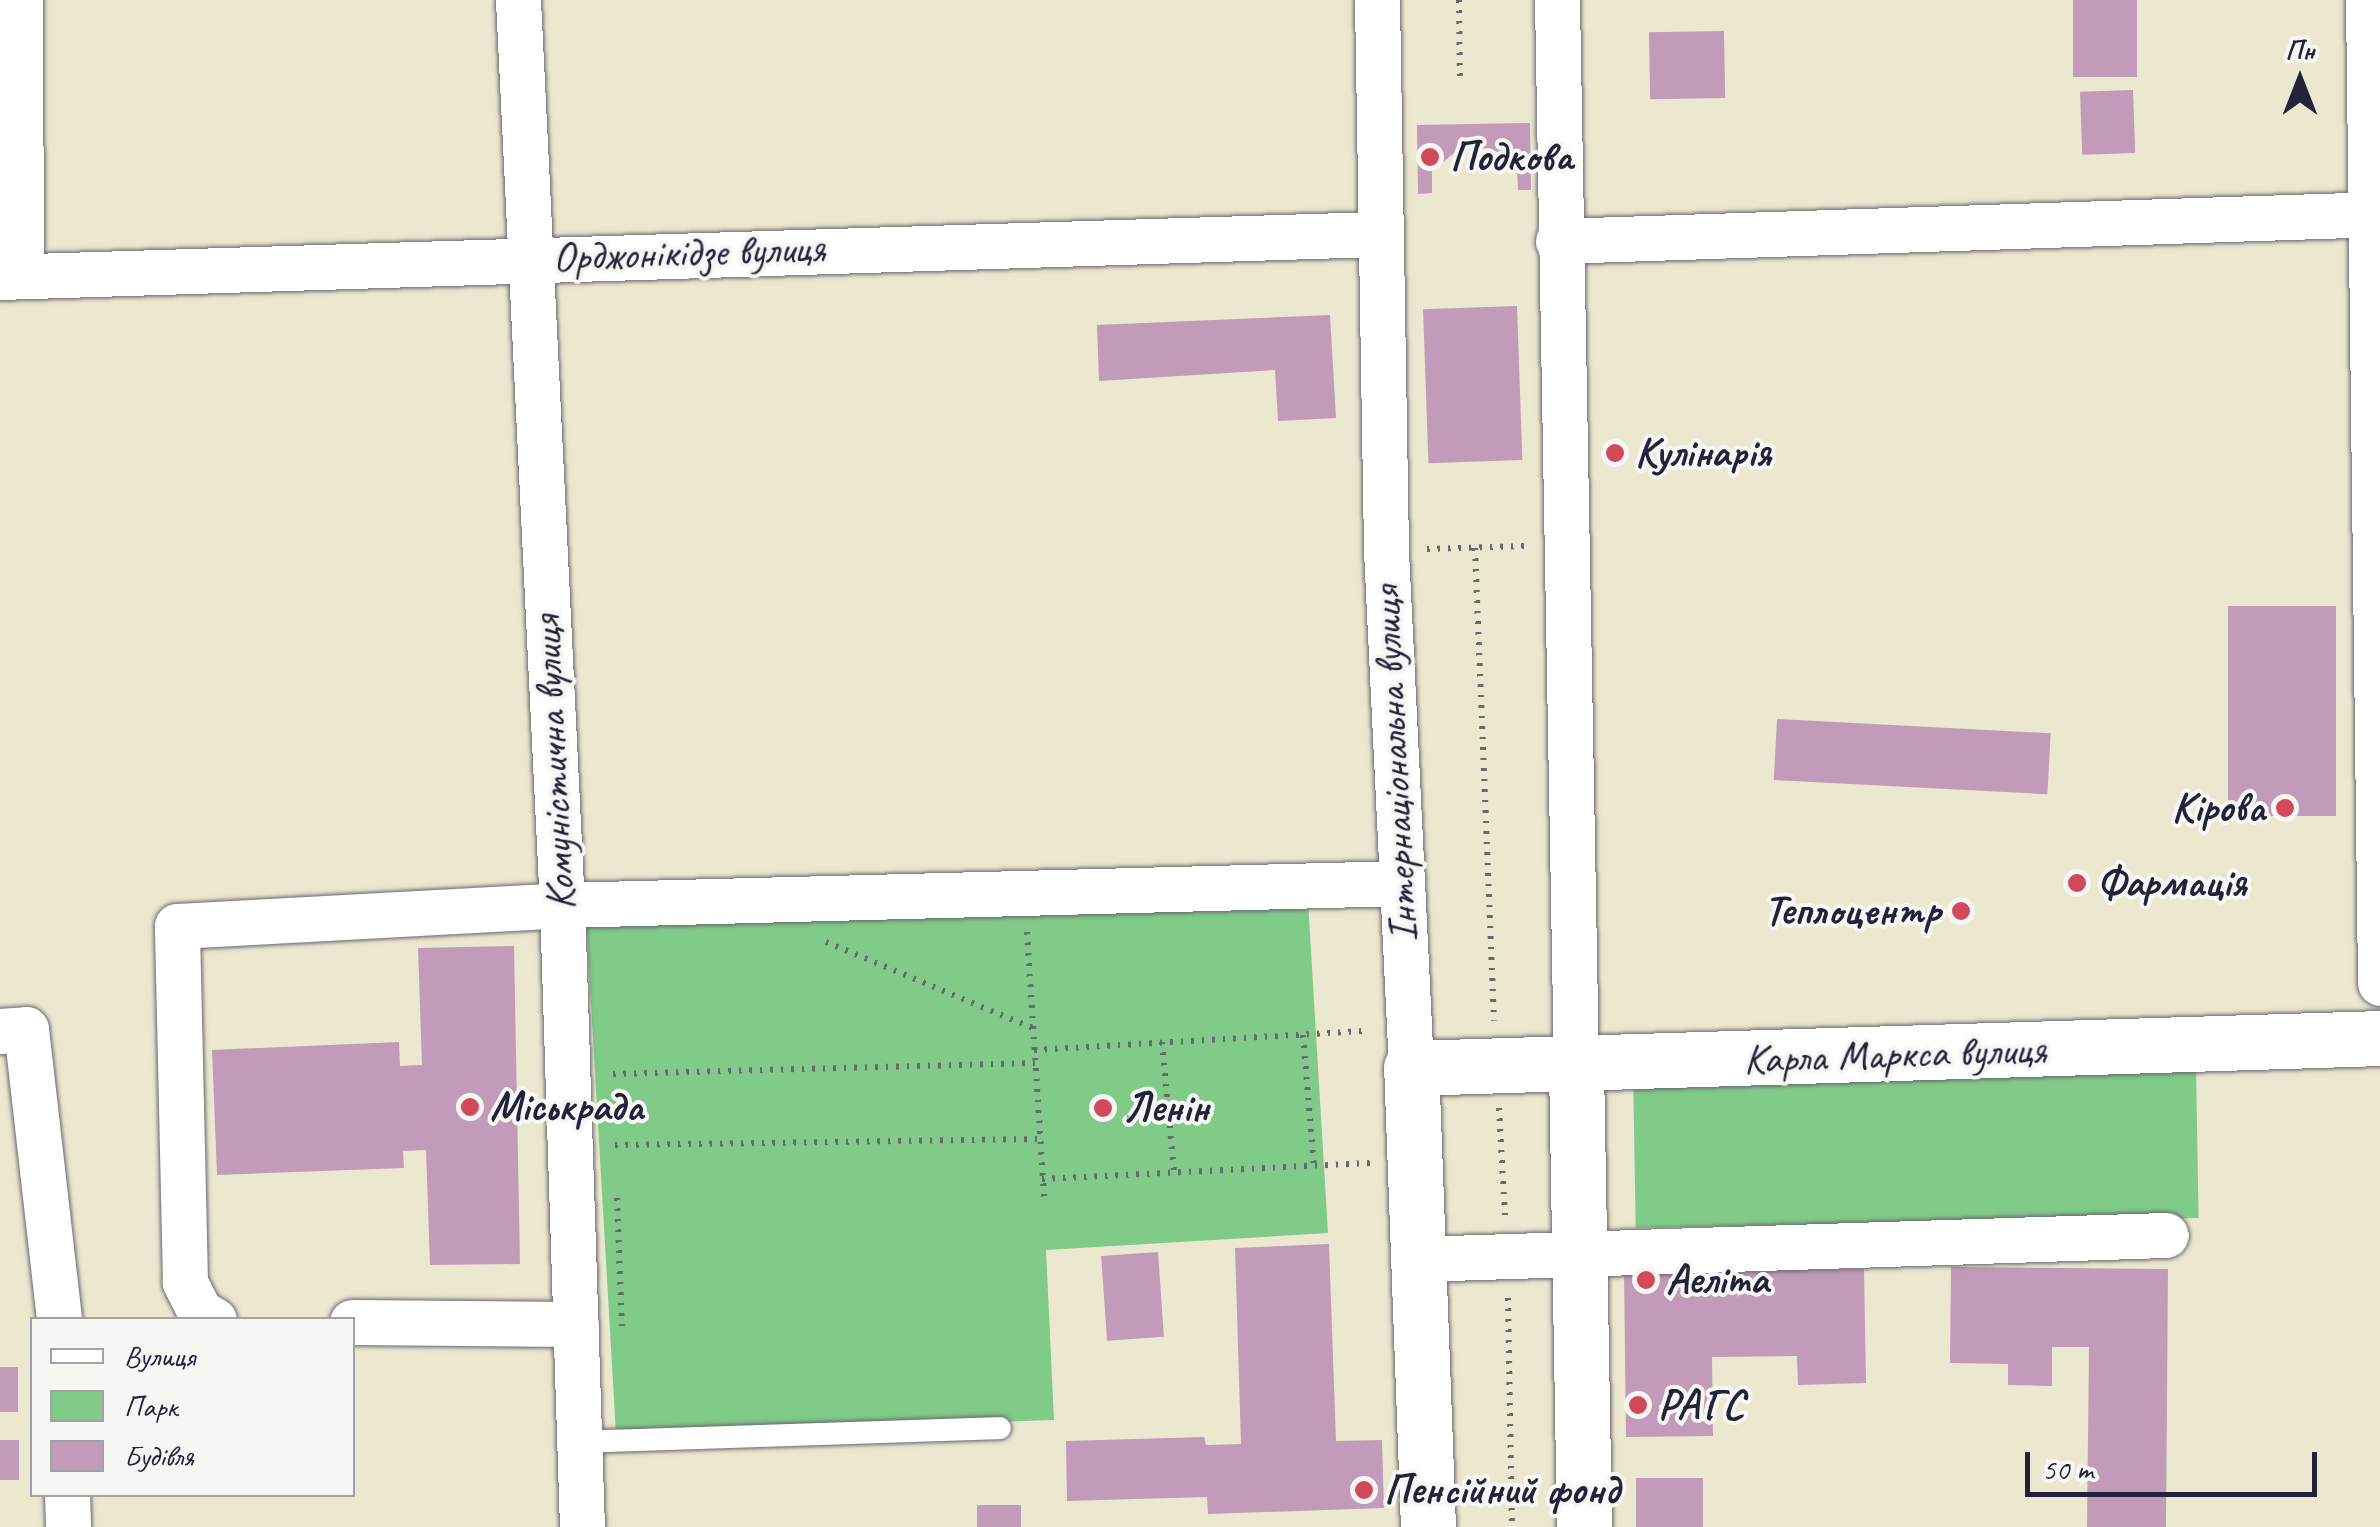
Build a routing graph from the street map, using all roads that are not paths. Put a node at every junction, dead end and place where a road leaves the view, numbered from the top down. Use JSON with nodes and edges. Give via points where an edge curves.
{"nodes":[{"id":1,"x":20,"y":0,"type":"edge"},
{"id":2,"x":518,"y":0,"type":"edge"},
{"id":3,"x":1377,"y":0,"type":"edge"},
{"id":4,"x":1557,"y":0,"type":"edge"},
{"id":5,"x":2368,"y":0,"type":"edge"},
{"id":6,"x":2375,"y":214,"type":"edge"},
{"id":7,"x":1378,"y":234,"type":"junction"},
{"id":8,"x":1558,"y":241,"type":"junction"},
{"id":9,"x":526,"y":259,"type":"junction"},
{"id":10,"x":10,"y":277,"type":"edge"},
{"id":11,"x":1400,"y":883,"type":"junction"},
{"id":12,"x":562,"y":905,"type":"junction"},
{"id":13,"x":2380,"y":983,"type":"edge"},
{"id":14,"x":13,"y":1030,"type":"edge"},
{"id":15,"x":2380,"y":1038,"type":"edge"},
{"id":16,"x":1410,"y":1048,"type":"junction"},
{"id":17,"x":1576,"y":1066,"type":"junction"},
{"id":18,"x":2166,"y":1235,"type":"dead end"},
{"id":19,"x":1582,"y":1256,"type":"junction"},
{"id":20,"x":1418,"y":1260,"type":"junction"},
{"id":21,"x":59,"y":1317,"type":"edge"},
{"id":22,"x":209,"y":1317,"type":"edge"},
{"id":23,"x":355,"y":1322,"type":"edge"},
{"id":24,"x":576,"y":1324,"type":"junction"},
{"id":25,"x":1000,"y":1428,"type":"dead end"},
{"id":26,"x":580,"y":1442,"type":"junction"},
{"id":27,"x":67,"y":1497,"type":"edge"},
{"id":28,"x":68,"y":1527,"type":"edge"},
{"id":29,"x":582,"y":1527,"type":"edge"},
{"id":30,"x":1428,"y":1527,"type":"edge"},
{"id":31,"x":1584,"y":1527,"type":"edge"}],
"edges":[{"from":1,"to":10,"type":"street"},
{"from":2,"to":9,"type":"street","name":"Комуністична вулиця"},
{"from":3,"to":7,"type":"street","name":"Інтернаціональна вулиця"},
{"from":4,"to":8,"type":"street"},
{"from":5,"to":6,"type":"street"},
{"from":6,"to":8,"type":"street"},
{"from":6,"to":13,"type":"street"},
{"from":7,"to":9,"type":"street","name":"Орджонікідзе вулиця"},
{"from":7,"to":11,"type":"street","name":"Інтернаціональна вулиця"},
{"from":8,"to":17,"type":"street"},
{"from":9,"to":10,"type":"street","name":"Орджонікідзе вулиця"},
{"from":9,"to":12,"type":"street","name":"Комуністична вулиця"},
{"from":11,"to":12,"type":"street"},
{"from":11,"to":16,"type":"street","name":"Інтернаціональна вулиця"},
{"from":12,"to":22,"type":"street","via":[[177,926],[185,1282]]},
{"from":12,"to":24,"type":"street","name":"Комуністична вулиця"},
{"from":14,"to":21,"type":"street"},
{"from":15,"to":17,"type":"street","name":"Карла Маркса вулиця"},
{"from":16,"to":17,"type":"street","name":"Карла Маркса вулиця"},
{"from":16,"to":20,"type":"street","name":"Інтернаціональна вулиця"},
{"from":17,"to":19,"type":"street"},
{"from":18,"to":19,"type":"street"},
{"from":19,"to":20,"type":"street"},
{"from":19,"to":31,"type":"street"},
{"from":20,"to":30,"type":"street","name":"Інтернаціональна вулиця"},
{"from":23,"to":24,"type":"street"},
{"from":24,"to":26,"type":"street","name":"Комуністична вулиця"},
{"from":25,"to":26,"type":"lane"},
{"from":26,"to":29,"type":"street","name":"Комуністична вулиця"},
{"from":27,"to":28,"type":"street"}]}
